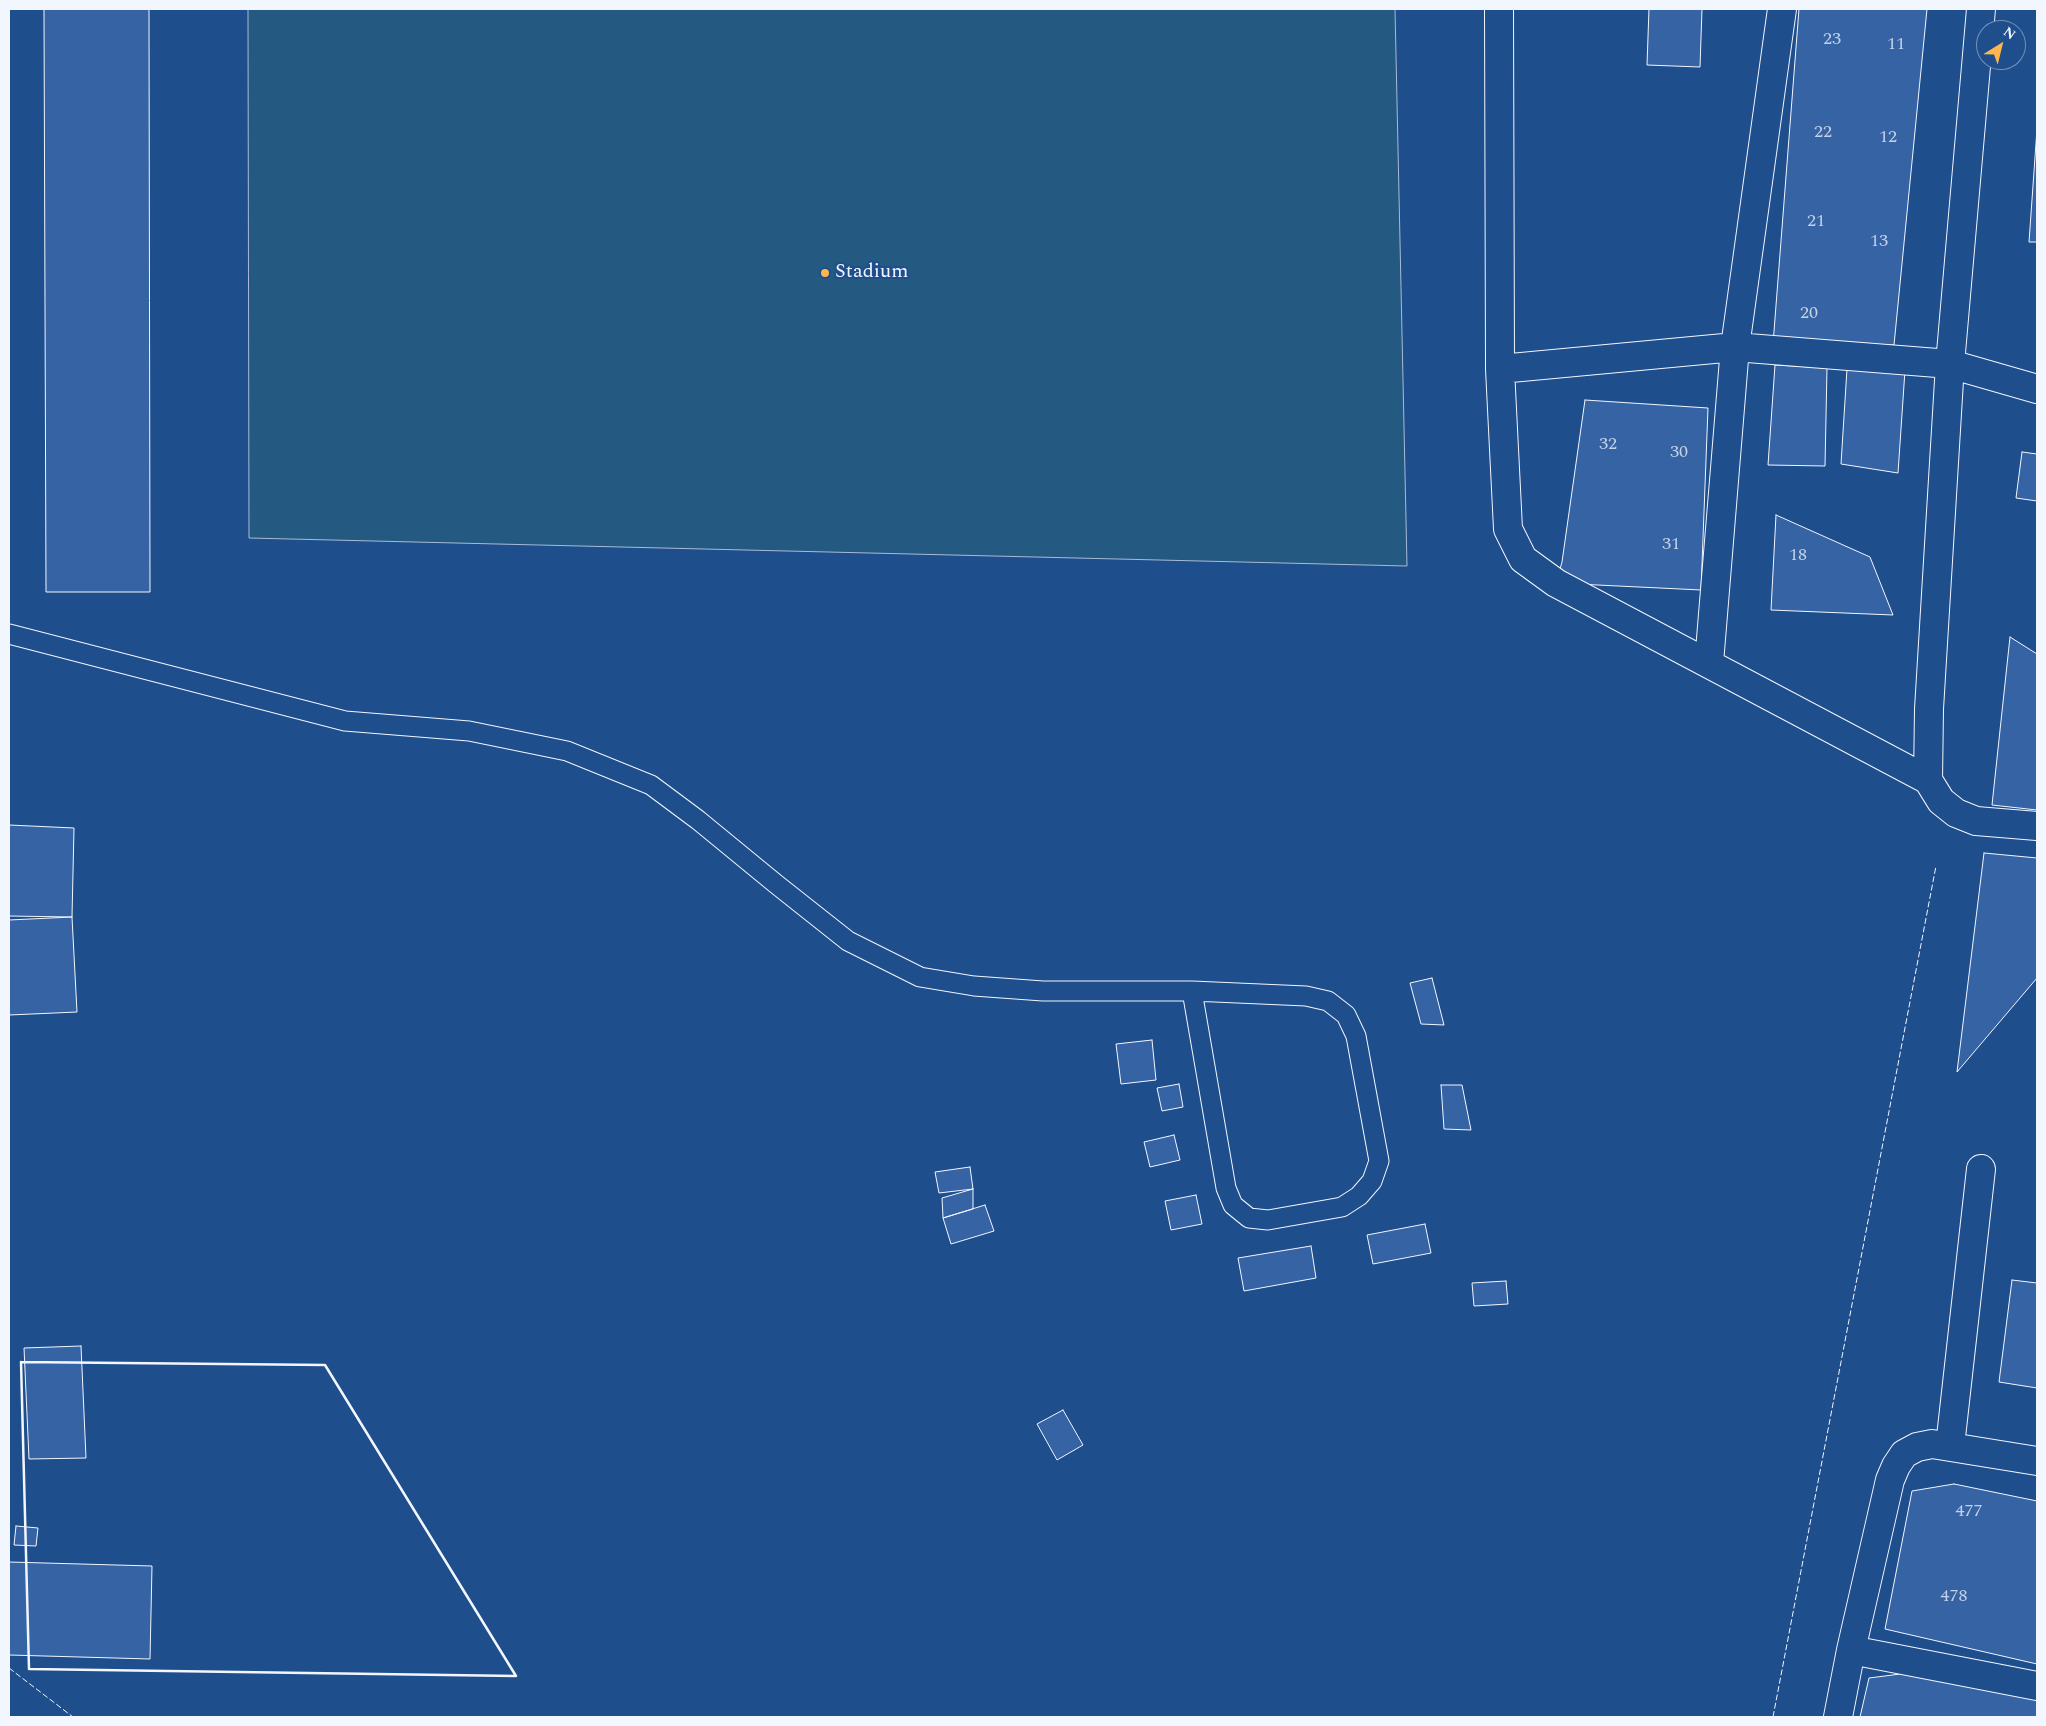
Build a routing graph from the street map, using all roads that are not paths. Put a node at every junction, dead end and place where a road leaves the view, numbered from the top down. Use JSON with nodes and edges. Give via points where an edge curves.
{"nodes":[{"id":1,"x":1500,"y":9,"type":"edge"},
{"id":2,"x":1782,"y":9,"type":"edge"},
{"id":3,"x":1981,"y":9,"type":"edge"},
{"id":4,"x":1735,"y":347,"type":"junction"},
{"id":5,"x":1950,"y":364,"type":"junction"},
{"id":6,"x":1500,"y":369,"type":"junction"},
{"id":7,"x":2037,"y":389,"type":"edge"},
{"id":8,"x":9,"y":634,"type":"edge"},
{"id":9,"x":1709,"y":663,"type":"junction"},
{"id":10,"x":1928,"y":780,"type":"junction"},
{"id":11,"x":2037,"y":826,"type":"edge"},
{"id":12,"x":1192,"y":991,"type":"junction"},
{"id":13,"x":1981,"y":1169,"type":"dead end"},
{"id":14,"x":1950,"y":1446,"type":"junction"},
{"id":15,"x":2037,"y":1462,"type":"edge"},
{"id":16,"x":1851,"y":1650,"type":"junction"},
{"id":17,"x":2037,"y":1686,"type":"edge"},
{"id":18,"x":1838,"y":1717,"type":"edge"}],
"edges":[{"from":1,"to":6,"type":"street"},
{"from":2,"to":4,"type":"street"},
{"from":3,"to":5,"type":"street"},
{"from":4,"to":5,"type":"street"},
{"from":4,"to":6,"type":"street"},
{"from":4,"to":9,"type":"street"},
{"from":5,"to":7,"type":"street"},
{"from":5,"to":10,"type":"street"},
{"from":6,"to":9,"type":"street","via":[[1508,529],[1523,559],[1556,583]]},
{"from":8,"to":12,"type":"lane","via":[[346,721],[469,731],[566,751],[652,785],[848,941],[920,977],[974,986],[1043,991]]},
{"from":9,"to":10,"type":"street"},
{"from":10,"to":11,"type":"street","via":[[1940,801],[1956,813],[1976,821]]},
{"from":12,"to":12,"type":"lane","via":[[1306,996],[1328,1001],[1346,1015],[1356,1036],[1379,1162],[1372,1180],[1359,1196],[1342,1207],[1268,1220],[1249,1218],[1234,1205],[1226,1188]]},
{"from":13,"to":14,"type":"street"},
{"from":14,"to":15,"type":"street"},
{"from":14,"to":16,"type":"street","via":[[1932,1444],[1917,1447],[1904,1454],[1896,1466],[1890,1480]]},
{"from":16,"to":17,"type":"street"},
{"from":16,"to":18,"type":"street"}]}
